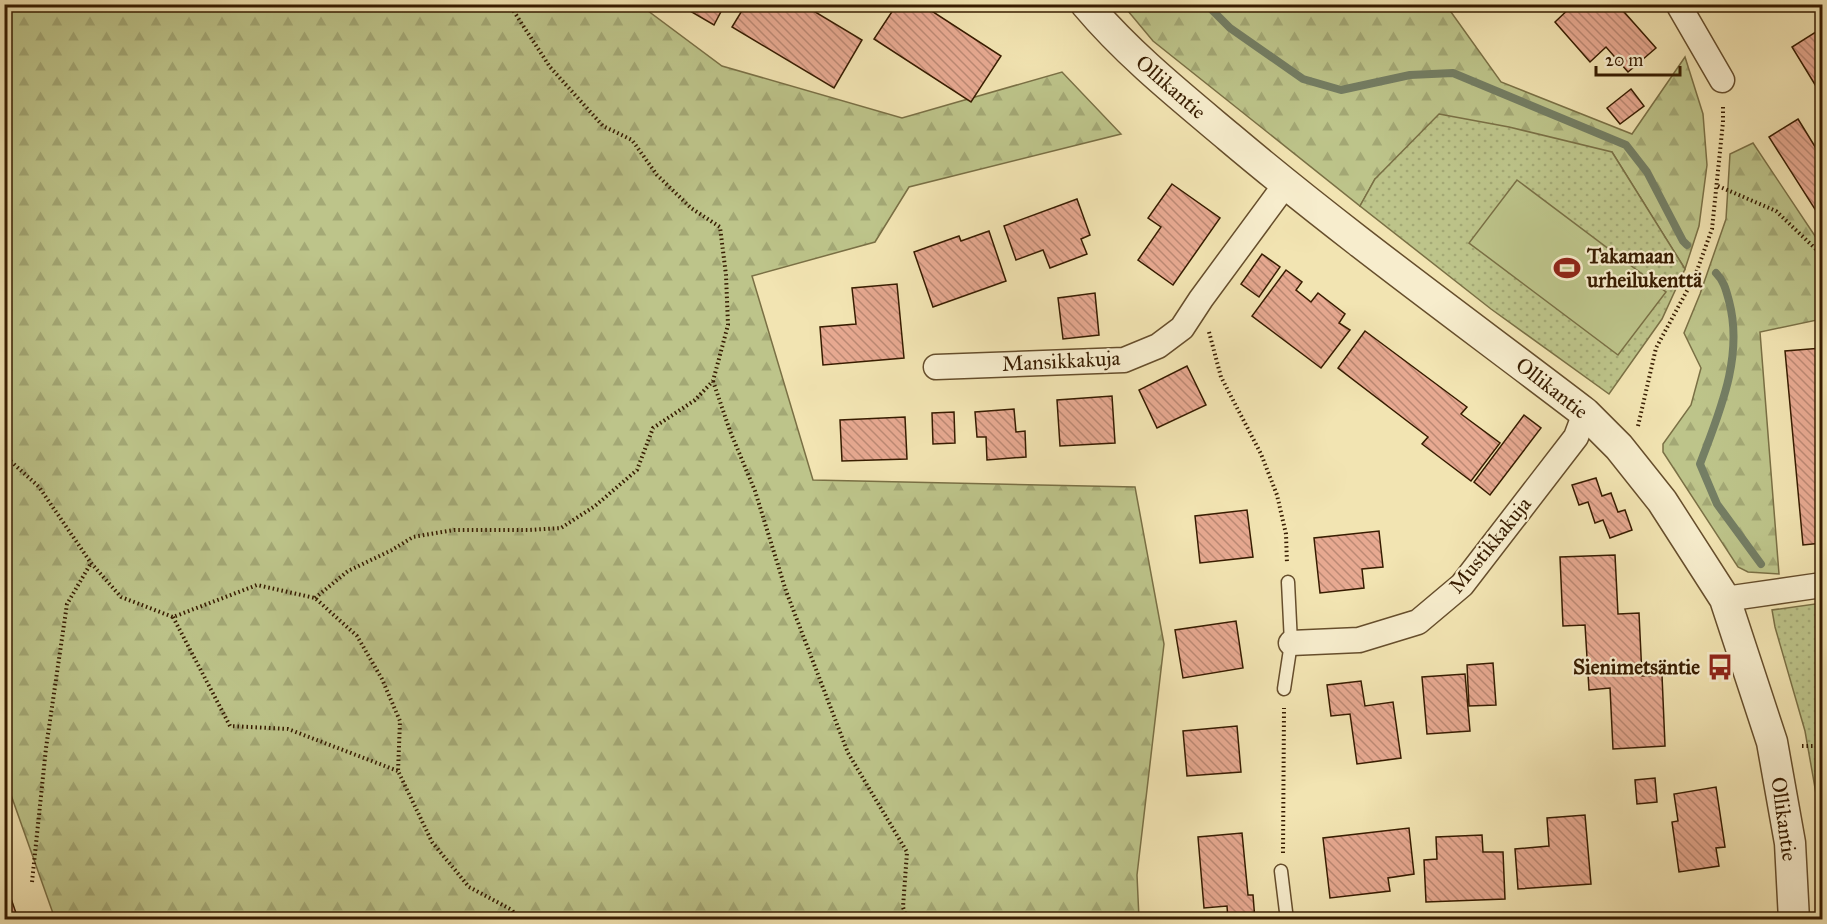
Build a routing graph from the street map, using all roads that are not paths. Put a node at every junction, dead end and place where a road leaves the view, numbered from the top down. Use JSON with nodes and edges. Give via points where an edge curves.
{"nodes":[{"id":1,"x":1086,"y":4,"type":"edge"},
{"id":2,"x":1678,"y":4,"type":"edge"},
{"id":3,"x":1722,"y":80,"type":"road end"},
{"id":4,"x":1285,"y":185,"type":"junction"},
{"id":5,"x":936,"y":366,"type":"dead end"},
{"id":6,"x":1586,"y":413,"type":"junction"},
{"id":7,"x":1288,"y":582,"type":"road end"},
{"id":8,"x":1822,"y":585,"type":"edge"},
{"id":9,"x":1725,"y":599,"type":"junction"},
{"id":10,"x":1291,"y":643,"type":"junction"},
{"id":11,"x":1284,"y":689,"type":"road end"},
{"id":12,"x":1281,"y":871,"type":"road end"},
{"id":13,"x":1287,"y":920,"type":"edge"},
{"id":14,"x":1794,"y":920,"type":"edge"}],
"edges":[{"from":1,"to":4,"type":"street","name":"Ollikantie","via":[[1150,71]]},
{"from":2,"to":3,"type":"street"},
{"from":4,"to":5,"type":"street","name":"Mansikkakuja","via":[[1182,328],[1158,346],[1124,360]]},
{"from":4,"to":6,"type":"street","name":"Ollikantie"},
{"from":6,"to":9,"type":"street","name":"Ollikantie","via":[[1662,501]]},
{"from":6,"to":10,"type":"street","name":"Mustikkakuja","via":[[1576,437],[1462,585],[1418,622],[1359,640]]},
{"from":7,"to":10,"type":"lane"},
{"from":8,"to":9,"type":"street"},
{"from":9,"to":14,"type":"street","name":"Ollikantie","via":[[1772,742],[1790,843]]},
{"from":10,"to":11,"type":"lane"},
{"from":12,"to":13,"type":"lane"}]}
